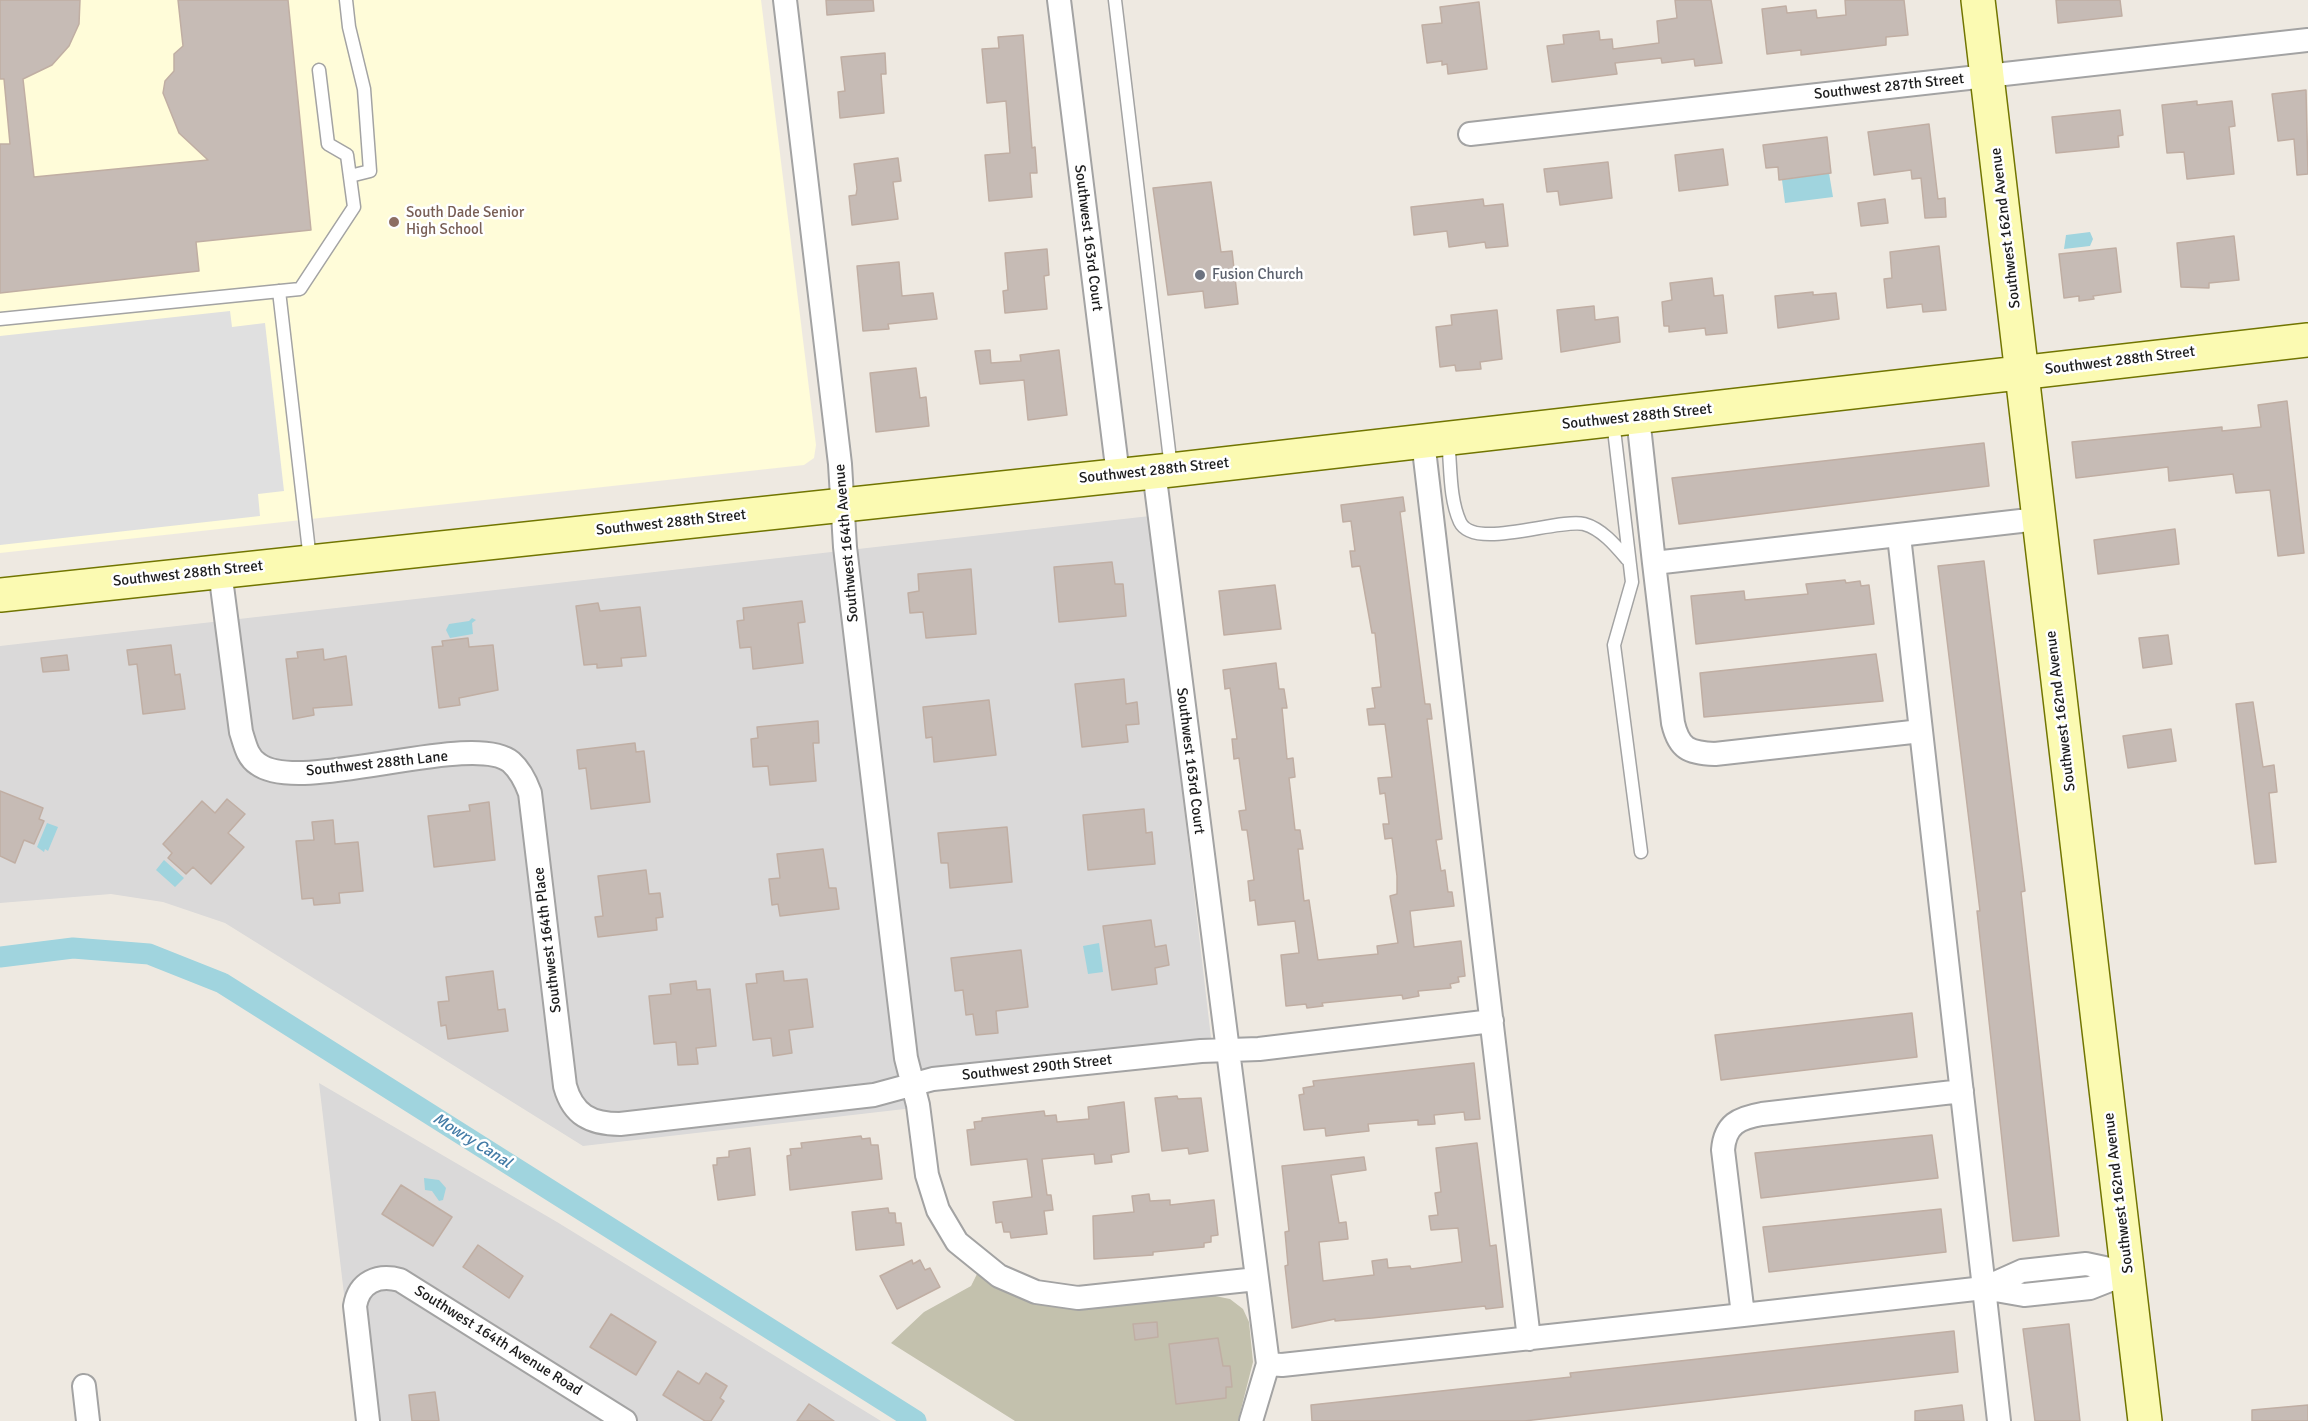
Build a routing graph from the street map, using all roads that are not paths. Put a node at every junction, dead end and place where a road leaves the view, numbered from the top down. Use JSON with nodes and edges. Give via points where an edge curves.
{"nodes":[{"id":1,"x":346,"y":0,"type":"edge"},
{"id":2,"x":785,"y":0,"type":"edge"},
{"id":3,"x":1059,"y":0,"type":"edge"},
{"id":4,"x":1115,"y":0,"type":"edge"},
{"id":5,"x":1978,"y":0,"type":"edge"},
{"id":6,"x":2308,"y":40,"type":"edge"},
{"id":7,"x":319,"y":70,"type":"dead end"},
{"id":8,"x":1988,"y":76,"type":"junction"},
{"id":9,"x":1470,"y":134,"type":"dead end"},
{"id":10,"x":350,"y":176,"type":"junction"},
{"id":11,"x":279,"y":291,"type":"junction"},
{"id":12,"x":0,"y":320,"type":"edge"},
{"id":13,"x":2308,"y":340,"type":"edge"},
{"id":14,"x":2023,"y":373,"type":"junction"},
{"id":15,"x":1625,"y":418,"type":"junction"},
{"id":16,"x":1435,"y":439,"type":"junction"},
{"id":17,"x":1162,"y":470,"type":"junction"},
{"id":18,"x":1118,"y":475,"type":"junction"},
{"id":19,"x":843,"y":505,"type":"junction"},
{"id":20,"x":2038,"y":519,"type":"junction"},
{"id":21,"x":1899,"y":536,"type":"junction"},
{"id":22,"x":310,"y":560,"type":"junction"},
{"id":23,"x":1627,"y":560,"type":"junction"},
{"id":24,"x":1654,"y":563,"type":"junction"},
{"id":25,"x":220,"y":570,"type":"junction"},
{"id":26,"x":0,"y":595,"type":"edge"},
{"id":27,"x":1921,"y":731,"type":"junction"},
{"id":28,"x":510,"y":761,"type":"joint"},
{"id":29,"x":1641,"y":852,"type":"dead end"},
{"id":30,"x":1492,"y":1022,"type":"junction"},
{"id":31,"x":1227,"y":1050,"type":"junction"},
{"id":32,"x":913,"y":1085,"type":"junction"},
{"id":33,"x":1962,"y":1091,"type":"junction"},
{"id":34,"x":585,"y":1118,"type":"joint"},
{"id":35,"x":2128,"y":1273,"type":"junction"},
{"id":36,"x":1257,"y":1279,"type":"junction"},
{"id":37,"x":1984,"y":1288,"type":"junction"},
{"id":38,"x":1743,"y":1315,"type":"junction"},
{"id":39,"x":1529,"y":1340,"type":"junction"},
{"id":40,"x":1268,"y":1364,"type":"junction"},
{"id":41,"x":84,"y":1386,"type":"dead end"},
{"id":42,"x":88,"y":1421,"type":"edge"},
{"id":43,"x":368,"y":1421,"type":"edge"},
{"id":44,"x":625,"y":1421,"type":"edge"},
{"id":45,"x":1251,"y":1421,"type":"edge"},
{"id":46,"x":1999,"y":1421,"type":"edge"},
{"id":47,"x":2145,"y":1421,"type":"edge"}],
"edges":[{"from":1,"to":10,"type":"lane","via":[[364,89],[370,171]]},
{"from":2,"to":19,"type":"street","name":"Southwest 164th Avenue"},
{"from":3,"to":18,"type":"street","name":"Southwest 163rd Court"},
{"from":4,"to":17,"type":"lane"},
{"from":5,"to":8,"type":"street","name":"Southwest 162nd Avenue"},
{"from":6,"to":8,"type":"street","name":"Southwest 287th Street"},
{"from":7,"to":10,"type":"lane","via":[[328,144],[347,155]]},
{"from":8,"to":9,"type":"street","name":"Southwest 287th Street"},
{"from":8,"to":14,"type":"street","name":"Southwest 162nd Avenue"},
{"from":10,"to":11,"type":"lane","via":[[354,207],[300,289]]},
{"from":11,"to":12,"type":"lane"},
{"from":11,"to":22,"type":"lane"},
{"from":13,"to":14,"type":"street","name":"Southwest 288th Street"},
{"from":14,"to":15,"type":"street","name":"Southwest 288th Street"},
{"from":14,"to":20,"type":"street","name":"Southwest 162nd Avenue"},
{"from":15,"to":16,"type":"street","name":"Southwest 288th Street"},
{"from":15,"to":23,"type":"lane"},
{"from":15,"to":24,"type":"street"},
{"from":16,"to":17,"type":"street","name":"Southwest 288th Street"},
{"from":16,"to":23,"type":"lane","via":[[1461,524],[1471,532],[1493,534],[1584,524],[1611,540]]},
{"from":16,"to":30,"type":"street"},
{"from":17,"to":18,"type":"street","name":"Southwest 288th Street"},
{"from":17,"to":31,"type":"street","name":"Southwest 163rd Court"},
{"from":18,"to":19,"type":"street","name":"Southwest 288th Street"},
{"from":19,"to":22,"type":"street","name":"Southwest 288th Street"},
{"from":19,"to":32,"type":"street","name":"Southwest 164th Avenue","via":[[906,1058]]},
{"from":20,"to":21,"type":"street"},
{"from":20,"to":35,"type":"street","name":"Southwest 162nd Avenue"},
{"from":21,"to":24,"type":"street"},
{"from":21,"to":27,"type":"street"},
{"from":22,"to":25,"type":"street","name":"Southwest 288th Street"},
{"from":23,"to":29,"type":"lane","via":[[1632,582],[1614,645]]},
{"from":24,"to":27,"type":"street","via":[[1673,723],[1684,747],[1715,754]]},
{"from":25,"to":26,"type":"street","name":"Southwest 288th Street"},
{"from":25,"to":28,"type":"street","name":"Southwest 288th Lane","via":[[238,717],[249,756],[270,771],[285,773],[467,754],[498,756]]},
{"from":27,"to":33,"type":"street"},
{"from":28,"to":34,"type":"street","name":"Southwest 164th Place","via":[[530,793],[565,1086],[569,1100]]},
{"from":30,"to":31,"type":"street","name":"Southwest 290th Street"},
{"from":30,"to":39,"type":"street"},
{"from":31,"to":32,"type":"street","name":"Southwest 290th Street","via":[[944,1078]]},
{"from":31,"to":36,"type":"street","name":"Southwest 163rd Court"},
{"from":32,"to":34,"type":"street","name":"Southwest 290th Street","via":[[874,1095],[620,1124]]},
{"from":32,"to":36,"type":"street","name":"Southwest 164th Avenue","via":[[927,1175],[938,1210],[957,1242],[999,1276],[1036,1292],[1078,1299]]},
{"from":33,"to":37,"type":"street"},
{"from":33,"to":38,"type":"street","via":[[1762,1114],[1736,1121],[1728,1128],[1723,1150]]},
{"from":35,"to":37,"type":"street","via":[[2090,1288],[2024,1295]]},
{"from":35,"to":47,"type":"street","name":"Southwest 162nd Avenue"},
{"from":36,"to":40,"type":"street","name":"Southwest 163rd Court"},
{"from":37,"to":38,"type":"street"},
{"from":37,"to":46,"type":"street"},
{"from":38,"to":39,"type":"street"},
{"from":39,"to":40,"type":"street"},
{"from":40,"to":45,"type":"street"},
{"from":41,"to":42,"type":"street"},
{"from":43,"to":44,"type":"street","name":"Southwest 164th Avenue Road","via":[[355,1306],[360,1290],[384,1277],[400,1280]]}]}
